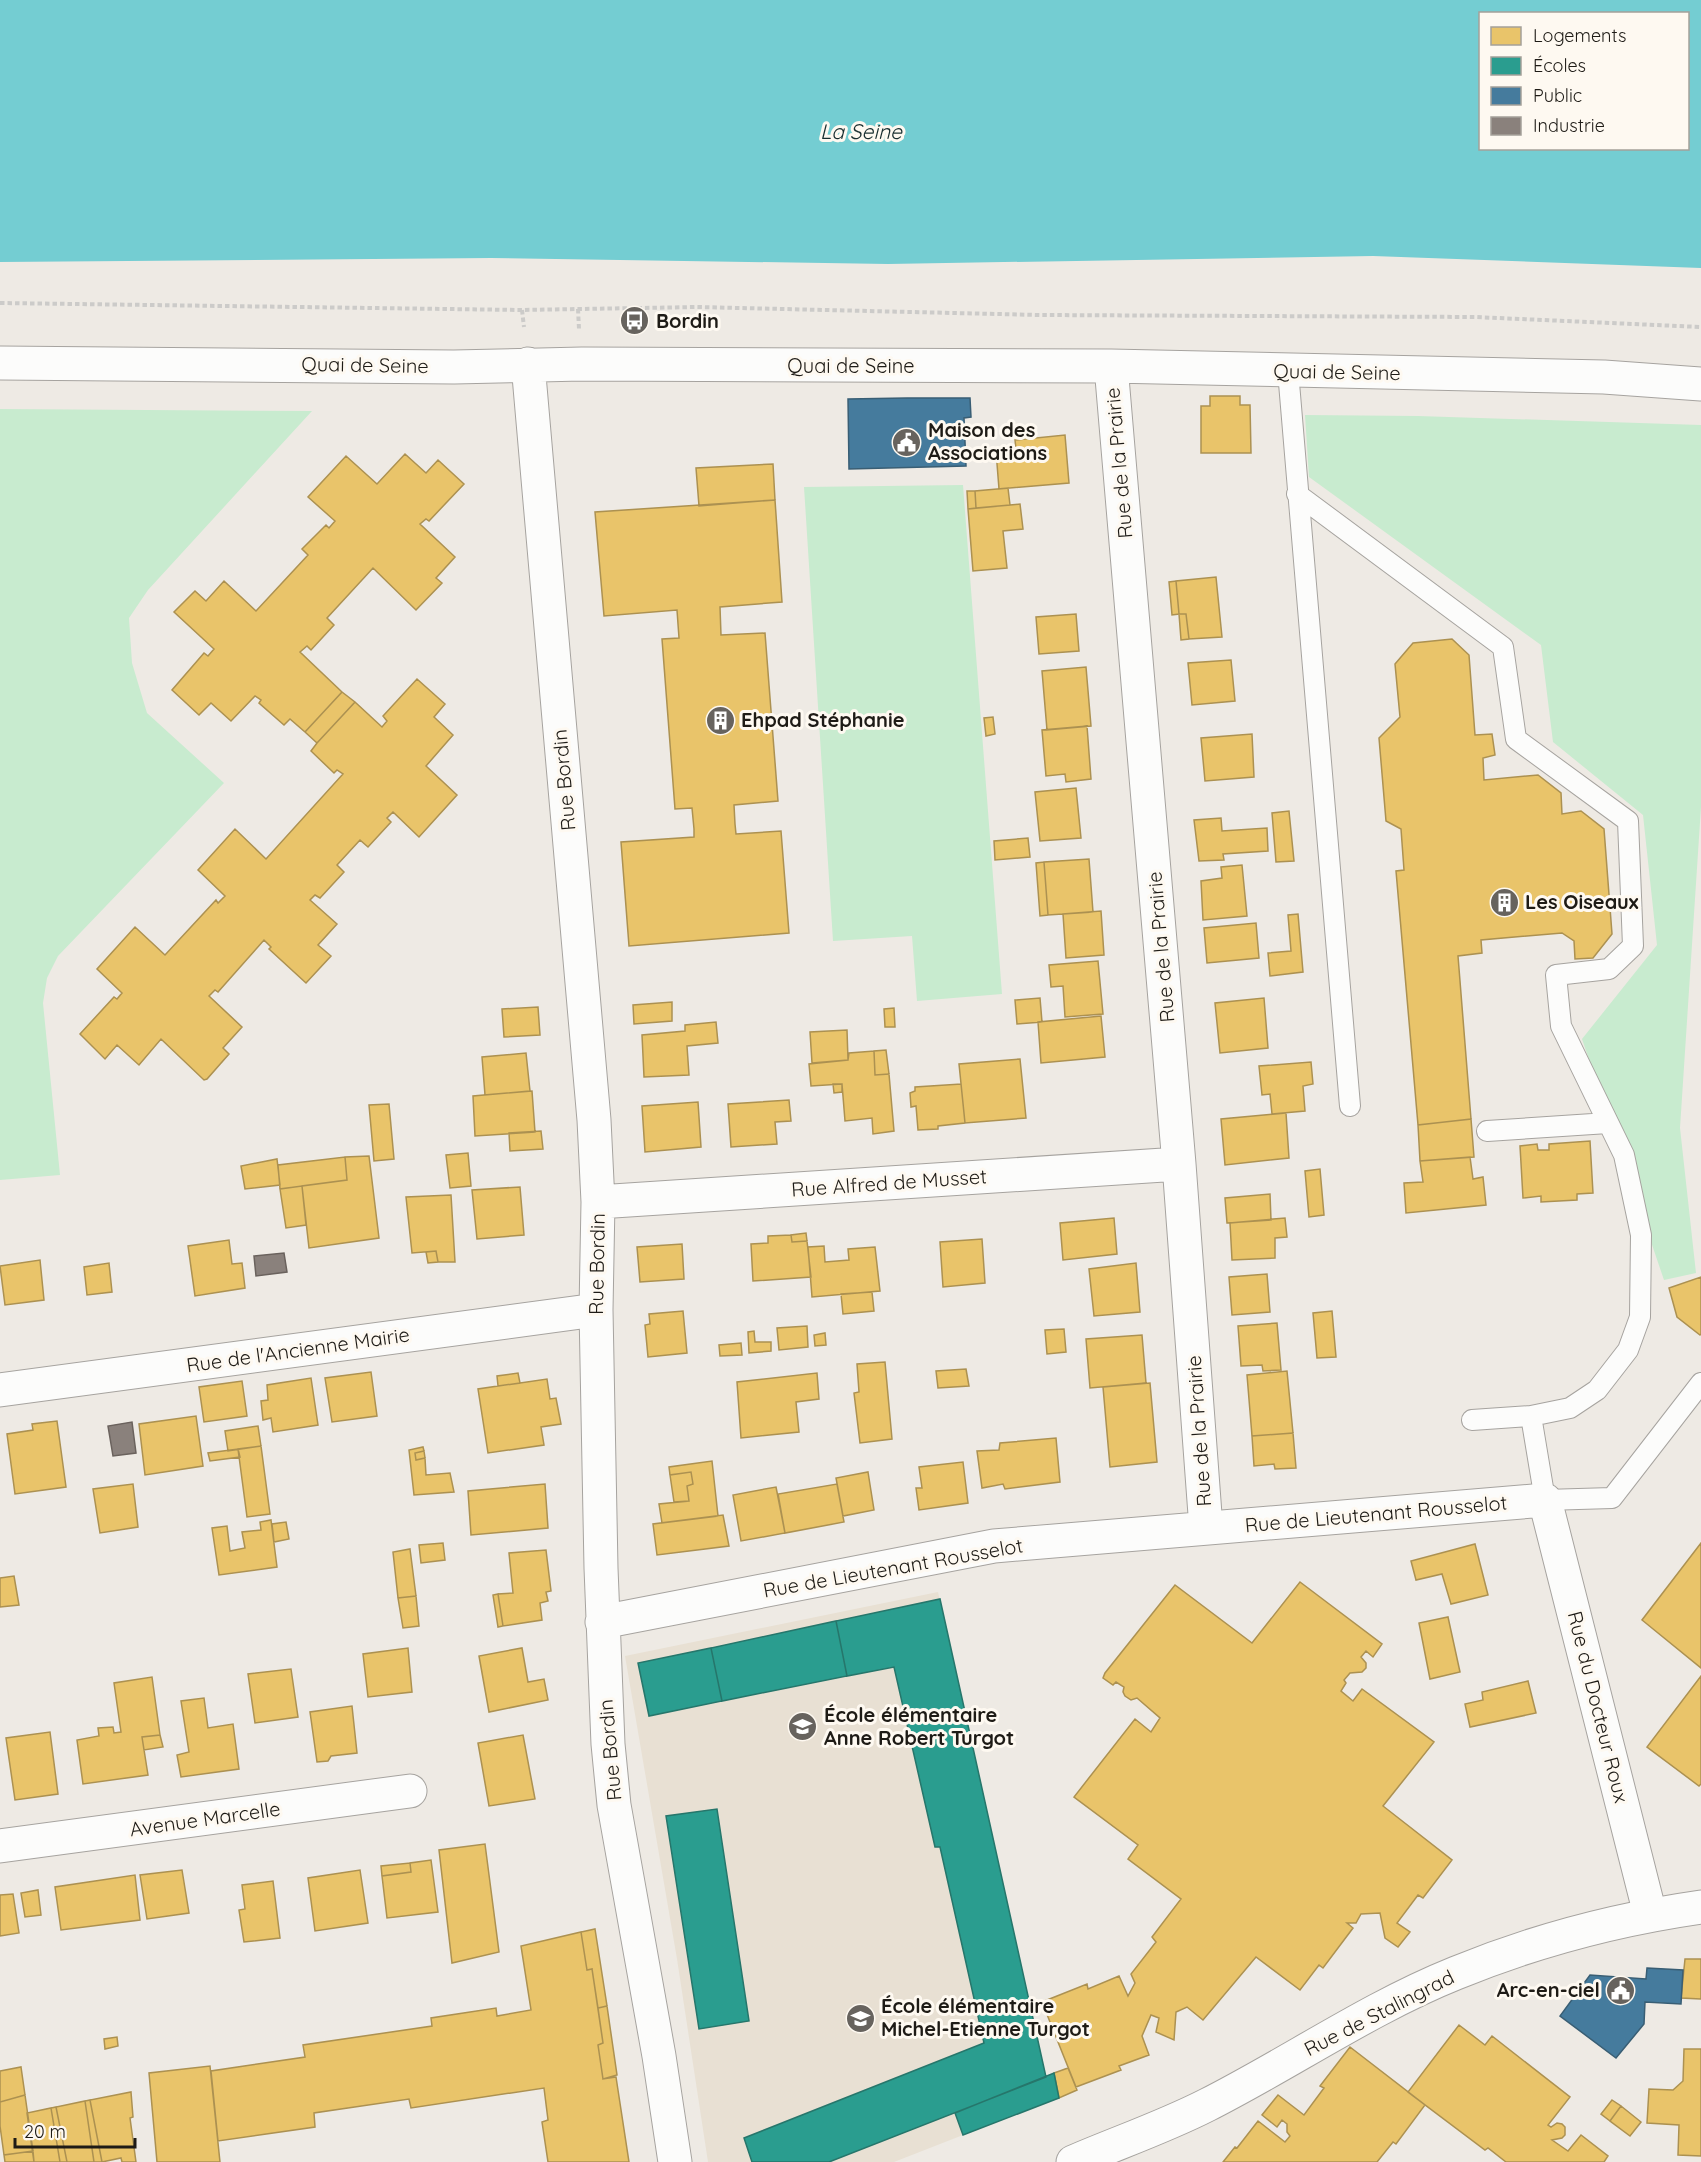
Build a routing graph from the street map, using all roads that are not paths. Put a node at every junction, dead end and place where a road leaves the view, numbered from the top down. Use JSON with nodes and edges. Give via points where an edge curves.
{"nodes":[{"id":1,"x":0,"y":363,"type":"edge"},
{"id":2,"x":528,"y":364,"type":"junction"},
{"id":3,"x":1111,"y":366,"type":"junction"},
{"id":4,"x":1288,"y":371,"type":"junction"},
{"id":5,"x":1701,"y":384,"type":"edge"},
{"id":6,"x":1298,"y":494,"type":"junction"},
{"id":7,"x":1350,"y":1106,"type":"dead end"},
{"id":8,"x":1608,"y":1123,"type":"junction"},
{"id":9,"x":1487,"y":1131,"type":"dead end"},
{"id":10,"x":1179,"y":1164,"type":"junction"},
{"id":11,"x":598,"y":1202,"type":"junction"},
{"id":12,"x":596,"y":1310,"type":"junction"},
{"id":13,"x":1701,"y":1383,"type":"edge"},
{"id":14,"x":0,"y":1390,"type":"edge"},
{"id":15,"x":1531,"y":1416,"type":"junction"},
{"id":16,"x":1472,"y":1420,"type":"dead end"},
{"id":17,"x":1545,"y":1500,"type":"junction"},
{"id":18,"x":1206,"y":1528,"type":"junction"},
{"id":19,"x":602,"y":1622,"type":"junction"},
{"id":20,"x":410,"y":1791,"type":"dead end"},
{"id":21,"x":0,"y":1846,"type":"edge"},
{"id":22,"x":1701,"y":1907,"type":"edge"},
{"id":23,"x":1650,"y":1914,"type":"junction"},
{"id":24,"x":675,"y":2162,"type":"edge"},
{"id":25,"x":1073,"y":2162,"type":"edge"}],
"edges":[{"from":1,"to":2,"type":"street","name":"Quai de Seine","via":[[454,367]]},
{"from":2,"to":3,"type":"street","name":"Quai de Seine"},
{"from":2,"to":11,"type":"street","name":"Rue Bordin"},
{"from":3,"to":4,"type":"street","name":"Quai de Seine"},
{"from":3,"to":10,"type":"street","name":"Rue de la Prairie"},
{"from":4,"to":5,"type":"street","name":"Quai de Seine","via":[[1604,377]]},
{"from":4,"to":6,"type":"lane"},
{"from":6,"to":7,"type":"lane"},
{"from":6,"to":8,"type":"lane","via":[[1503,647],[1516,739],[1628,821],[1633,946],[1609,969],[1556,975],[1561,1026]]},
{"from":8,"to":9,"type":"lane"},
{"from":8,"to":15,"type":"lane","via":[[1624,1155],[1641,1235],[1640,1317],[1628,1350],[1597,1390],[1570,1408]]},
{"from":10,"to":11,"type":"street","name":"Rue Alfred de Musset"},
{"from":10,"to":18,"type":"street","name":"Rue de la Prairie"},
{"from":11,"to":12,"type":"street","name":"Rue Bordin"},
{"from":12,"to":14,"type":"street","name":"Rue de l'Ancienne Mairie"},
{"from":12,"to":19,"type":"street","name":"Rue Bordin"},
{"from":13,"to":17,"type":"lane","via":[[1612,1498]]},
{"from":15,"to":16,"type":"lane"},
{"from":15,"to":17,"type":"lane"},
{"from":17,"to":18,"type":"street","name":"Rue de Lieutenant Rousselot"},
{"from":17,"to":23,"type":"street","name":"Rue du Docteur Roux"},
{"from":18,"to":19,"type":"street","name":"Rue de Lieutenant Rousselot","via":[[994,1546]]},
{"from":19,"to":24,"type":"street","name":"Rue Bordin","via":[[614,1805]]},
{"from":20,"to":21,"type":"street","name":"Avenue Marcelle"},
{"from":22,"to":23,"type":"street","name":"Rue de Stalingrad"},
{"from":23,"to":25,"type":"street","name":"Rue de Stalingrad","via":[[1544,1942],[1455,1973],[1205,2106]]}]}
